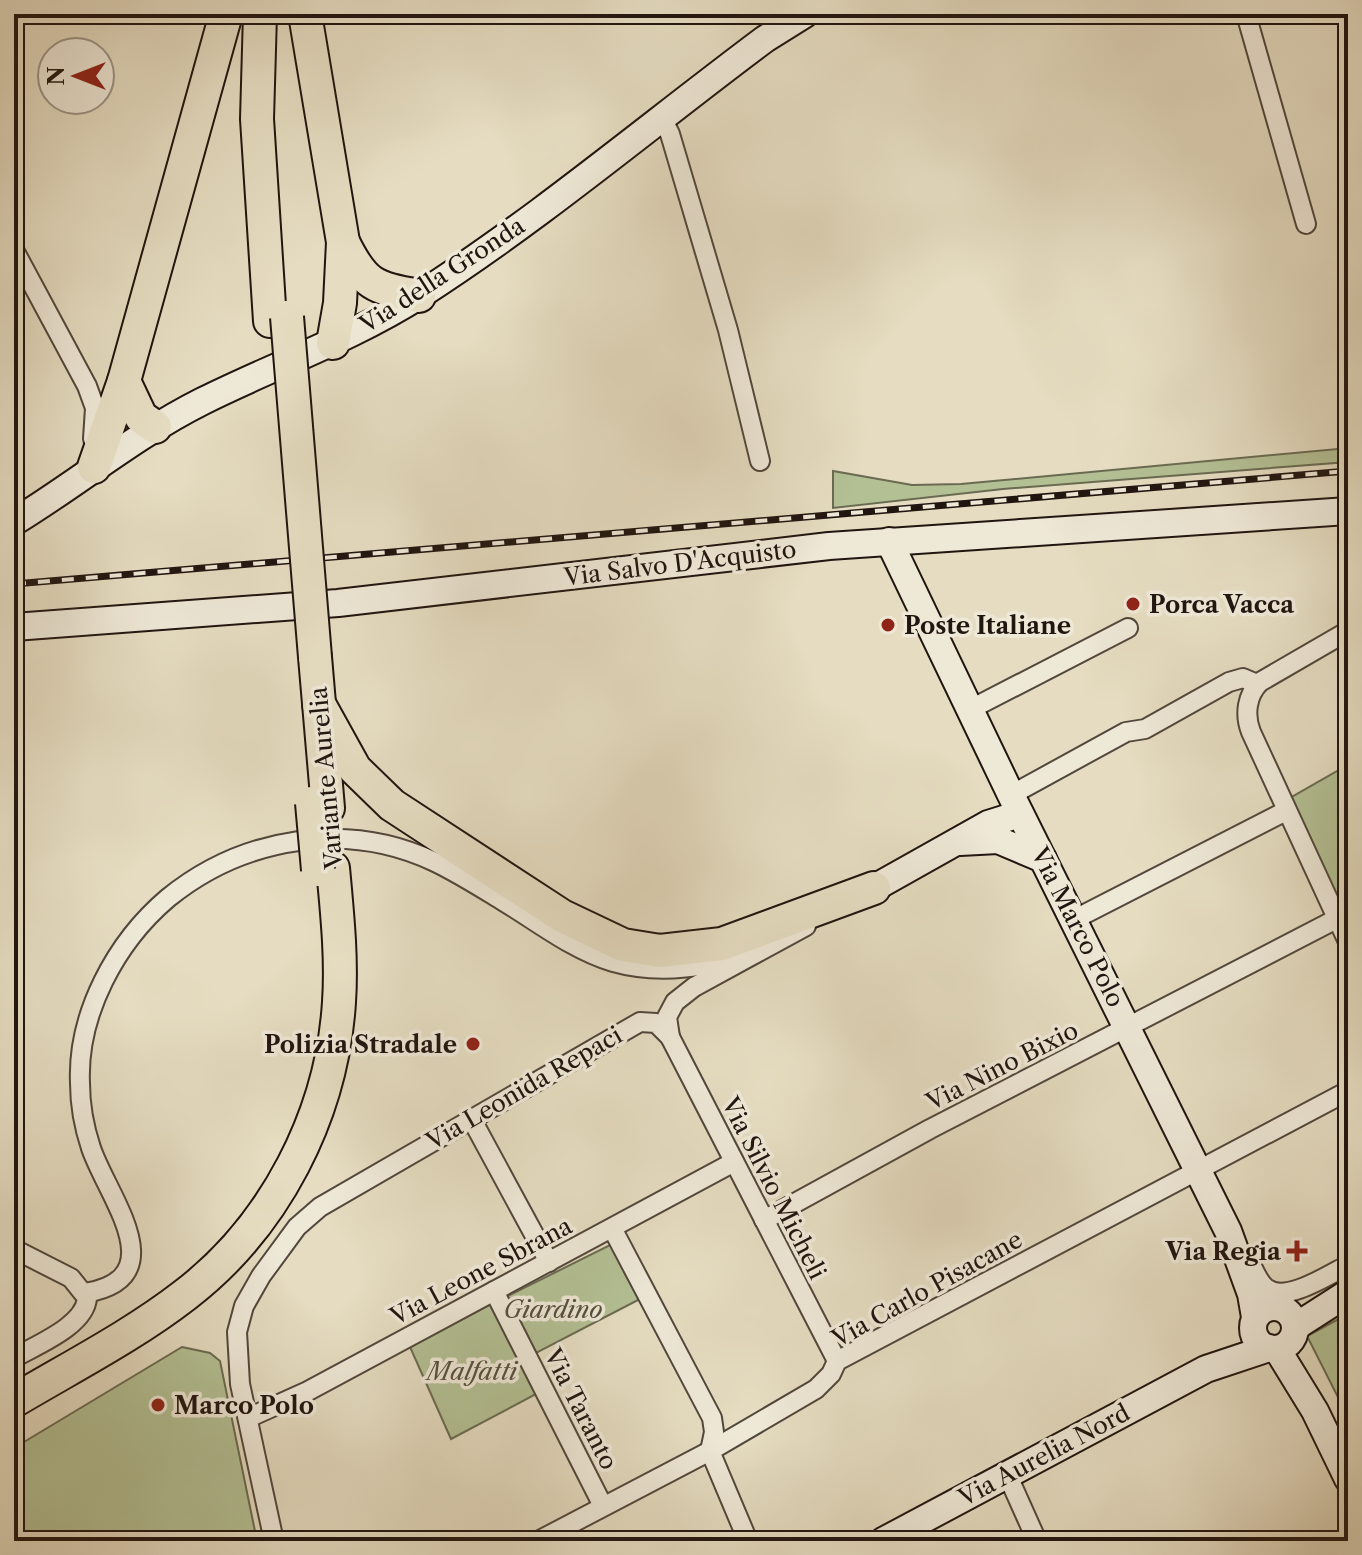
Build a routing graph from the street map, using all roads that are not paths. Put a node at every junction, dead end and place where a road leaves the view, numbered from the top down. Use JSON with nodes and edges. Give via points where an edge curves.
{"nodes":[{"id":1,"x":226,"y":14,"type":"edge"},
{"id":2,"x":260,"y":14,"type":"edge"},
{"id":3,"x":276,"y":14,"type":"edge"},
{"id":4,"x":305,"y":14,"type":"edge"},
{"id":5,"x":805,"y":14,"type":"edge"},
{"id":6,"x":1246,"y":14,"type":"edge"},
{"id":7,"x":661,"y":116,"type":"junction"},
{"id":8,"x":1306,"y":224,"type":"dead end"},
{"id":9,"x":343,"y":242,"type":"junction"},
{"id":10,"x":14,"y":250,"type":"edge"},
{"id":11,"x":419,"y":296,"type":"junction"},
{"id":12,"x":278,"y":319,"type":"junction"},
{"id":13,"x":333,"y":343,"type":"junction"},
{"id":14,"x":124,"y":381,"type":"junction"},
{"id":15,"x":155,"y":427,"type":"junction"},
{"id":16,"x":760,"y":461,"type":"dead end"},
{"id":17,"x":90,"y":469,"type":"junction"},
{"id":18,"x":1348,"y":511,"type":"edge"},
{"id":19,"x":14,"y":522,"type":"edge"},
{"id":20,"x":889,"y":541,"type":"junction"},
{"id":21,"x":14,"y":627,"type":"edge"},
{"id":22,"x":1128,"y":628,"type":"dead end"},
{"id":23,"x":1348,"y":631,"type":"edge"},
{"id":24,"x":306,"y":657,"type":"junction"},
{"id":25,"x":1257,"y":684,"type":"junction"},
{"id":26,"x":319,"y":704,"type":"junction"},
{"id":27,"x":969,"y":710,"type":"junction"},
{"id":28,"x":998,"y":769,"type":"junction"},
{"id":29,"x":320,"y":806,"type":"junction"},
{"id":30,"x":1286,"y":811,"type":"junction"},
{"id":31,"x":1019,"y":812,"type":"junction"},
{"id":32,"x":977,"y":837,"type":"junction"},
{"id":33,"x":1043,"y":859,"type":"junction"},
{"id":34,"x":325,"y":869,"type":"junction"},
{"id":35,"x":874,"y":888,"type":"junction"},
{"id":36,"x":1343,"y":916,"type":"edge"},
{"id":37,"x":1075,"y":919,"type":"junction"},
{"id":38,"x":1348,"y":942,"type":"edge"},
{"id":39,"x":756,"y":953,"type":"junction"},
{"id":40,"x":1130,"y":1029,"type":"junction"},
{"id":41,"x":670,"y":1037,"type":"junction"},
{"id":42,"x":1348,"y":1091,"type":"edge"},
{"id":43,"x":471,"y":1118,"type":"junction"},
{"id":44,"x":734,"y":1162,"type":"junction"},
{"id":45,"x":1198,"y":1171,"type":"junction"},
{"id":46,"x":764,"y":1220,"type":"junction"},
{"id":47,"x":612,"y":1228,"type":"junction"},
{"id":48,"x":14,"y":1249,"type":"edge"},
{"id":49,"x":549,"y":1262,"type":"junction"},
{"id":50,"x":1348,"y":1265,"type":"edge"},
{"id":51,"x":494,"y":1291,"type":"junction"},
{"id":52,"x":85,"y":1293,"type":"junction"},
{"id":53,"x":1347,"y":1294,"type":"edge"},
{"id":54,"x":1273,"y":1319,"type":"junction"},
{"id":55,"x":14,"y":1358,"type":"edge"},
{"id":56,"x":837,"y":1361,"type":"junction"},
{"id":57,"x":14,"y":1383,"type":"edge"},
{"id":58,"x":14,"y":1401,"type":"edge"},
{"id":59,"x":248,"y":1418,"type":"junction"},
{"id":60,"x":710,"y":1451,"type":"junction"},
{"id":61,"x":1007,"y":1474,"type":"junction"},
{"id":62,"x":1348,"y":1479,"type":"edge"},
{"id":63,"x":603,"y":1506,"type":"junction"},
{"id":64,"x":922,"y":1532,"type":"edge"},
{"id":65,"x":274,"y":1541,"type":"edge"},
{"id":66,"x":538,"y":1541,"type":"edge"},
{"id":67,"x":748,"y":1541,"type":"edge"},
{"id":68,"x":883,"y":1541,"type":"edge"},
{"id":69,"x":1037,"y":1541,"type":"edge"}],
"edges":[{"from":1,"to":14,"type":"highway"},
{"from":2,"to":12,"type":"highway","name":"Variante Aurelia","via":[[257,119]]},
{"from":3,"to":12,"type":"highway","name":"Variante Aurelia"},
{"from":4,"to":9,"type":"highway"},
{"from":5,"to":7,"type":"street","name":"Via della Gronda"},
{"from":6,"to":8,"type":"street"},
{"from":7,"to":11,"type":"street","name":"Via della Gronda"},
{"from":7,"to":16,"type":"street","via":[[728,330]]},
{"from":9,"to":11,"type":"highway","via":[[372,285]]},
{"from":9,"to":13,"type":"highway"},
{"from":10,"to":17,"type":"street","via":[[94,402]]},
{"from":11,"to":13,"type":"street","name":"Via della Gronda"},
{"from":12,"to":24,"type":"highway","name":"Variante Aurelia"},
{"from":13,"to":15,"type":"street","name":"Via della Gronda"},
{"from":14,"to":15,"type":"highway","via":[[141,417]]},
{"from":14,"to":17,"type":"highway"},
{"from":15,"to":17,"type":"street","name":"Via della Gronda"},
{"from":17,"to":19,"type":"street","name":"Via della Gronda"},
{"from":18,"to":20,"type":"street","name":"Via Salvo D'Acquisto"},
{"from":20,"to":21,"type":"street","name":"Via Salvo D'Acquisto","via":[[338,603]]},
{"from":20,"to":27,"type":"street","name":"Via Marco Polo"},
{"from":22,"to":27,"type":"street"},
{"from":23,"to":25,"type":"street"},
{"from":24,"to":26,"type":"highway","name":"Variante Aurelia"},
{"from":24,"to":29,"type":"highway","name":"Variante Aurelia"},
{"from":25,"to":30,"type":"street","via":[[1248,705],[1248,726]]},
{"from":25,"to":31,"type":"street","via":[[1234,679],[1145,729],[1126,732]]},
{"from":26,"to":29,"type":"highway","name":"Variante Aurelia"},
{"from":26,"to":35,"type":"highway","via":[[355,769],[392,805],[562,916],[623,945],[668,951],[722,944]]},
{"from":27,"to":28,"type":"street","name":"Via Marco Polo"},
{"from":28,"to":31,"type":"street","name":"Via Marco Polo"},
{"from":28,"to":32,"type":"street","via":[[995,804]]},
{"from":29,"to":34,"type":"highway","name":"Variante Aurelia"},
{"from":30,"to":36,"type":"street"},
{"from":30,"to":37,"type":"street"},
{"from":31,"to":32,"type":"street"},
{"from":31,"to":33,"type":"street","name":"Via Marco Polo"},
{"from":32,"to":33,"type":"street"},
{"from":32,"to":35,"type":"street"},
{"from":33,"to":37,"type":"street","name":"Via Marco Polo"},
{"from":34,"to":57,"type":"highway","name":"Variante Aurelia","via":[[318,1044],[294,1123],[260,1193],[223,1239],[181,1278]]},
{"from":34,"to":58,"type":"highway","name":"Variante Aurelia","via":[[340,966],[333,1051],[316,1113],[277,1195],[241,1242],[187,1294]]},
{"from":35,"to":39,"type":"street"},
{"from":36,"to":38,"type":"street"},
{"from":36,"to":40,"type":"street","name":"Via Nino Bixio"},
{"from":37,"to":40,"type":"street","name":"Via Marco Polo"},
{"from":39,"to":41,"type":"street","via":[[681,996],[667,1017]]},
{"from":39,"to":52,"type":"street","via":[[692,968],[611,961],[433,861],[352,838],[271,846],[207,871],[137,930],[108,973],[91,1012],[80,1065],[83,1114],[94,1154],[128,1227],[130,1248],[120,1280]]},
{"from":40,"to":45,"type":"street","name":"Via Marco Polo"},
{"from":40,"to":46,"type":"street","name":"Via Nino Bixio"},
{"from":41,"to":43,"type":"street","name":"Via Leonida Repaci","via":[[652,1021],[634,1025]]},
{"from":41,"to":44,"type":"street","name":"Via Silvio Micheli"},
{"from":42,"to":45,"type":"street","name":"Via Carlo Pisacane"},
{"from":43,"to":49,"type":"street"},
{"from":43,"to":59,"type":"street","name":"Via Leonida Repaci","via":[[320,1207],[282,1246],[240,1318],[236,1356]]},
{"from":44,"to":46,"type":"street","name":"Via Silvio Micheli"},
{"from":44,"to":47,"type":"street","name":"Via Leone Sbrana"},
{"from":45,"to":54,"type":"street","name":"Via Marco Polo"},
{"from":45,"to":56,"type":"street","name":"Via Carlo Pisacane"},
{"from":46,"to":56,"type":"street","name":"Via Silvio Micheli"},
{"from":47,"to":49,"type":"street","name":"Via Leone Sbrana"},
{"from":47,"to":60,"type":"street","via":[[712,1418]]},
{"from":48,"to":52,"type":"street","via":[[71,1278]]},
{"from":49,"to":51,"type":"street","name":"Via Leone Sbrana"},
{"from":50,"to":54,"type":"street","via":[[1305,1287]]},
{"from":51,"to":59,"type":"street","name":"Via Leone Sbrana"},
{"from":51,"to":63,"type":"street","name":"Via Taranto"},
{"from":52,"to":55,"type":"street","via":[[86,1306],[77,1319]]},
{"from":53,"to":54,"type":"street","name":"Via Aurelia Nord"},
{"from":54,"to":61,"type":"street","name":"Via Aurelia Nord","via":[[1206,1369]]},
{"from":54,"to":62,"type":"street","name":"Via Marco Polo"},
{"from":56,"to":60,"type":"street","name":"Via Carlo Pisacane","via":[[820,1386]]},
{"from":59,"to":65,"type":"street","name":"Via Leonida Repaci"},
{"from":60,"to":63,"type":"street","name":"Via Carlo Pisacane"},
{"from":60,"to":67,"type":"street"},
{"from":61,"to":64,"type":"street","name":"Via Aurelia Nord"},
{"from":61,"to":69,"type":"street"},
{"from":63,"to":66,"type":"street","name":"Via Carlo Pisacane"},
{"from":64,"to":68,"type":"street","name":"Via Aurelia Nord"}]}
